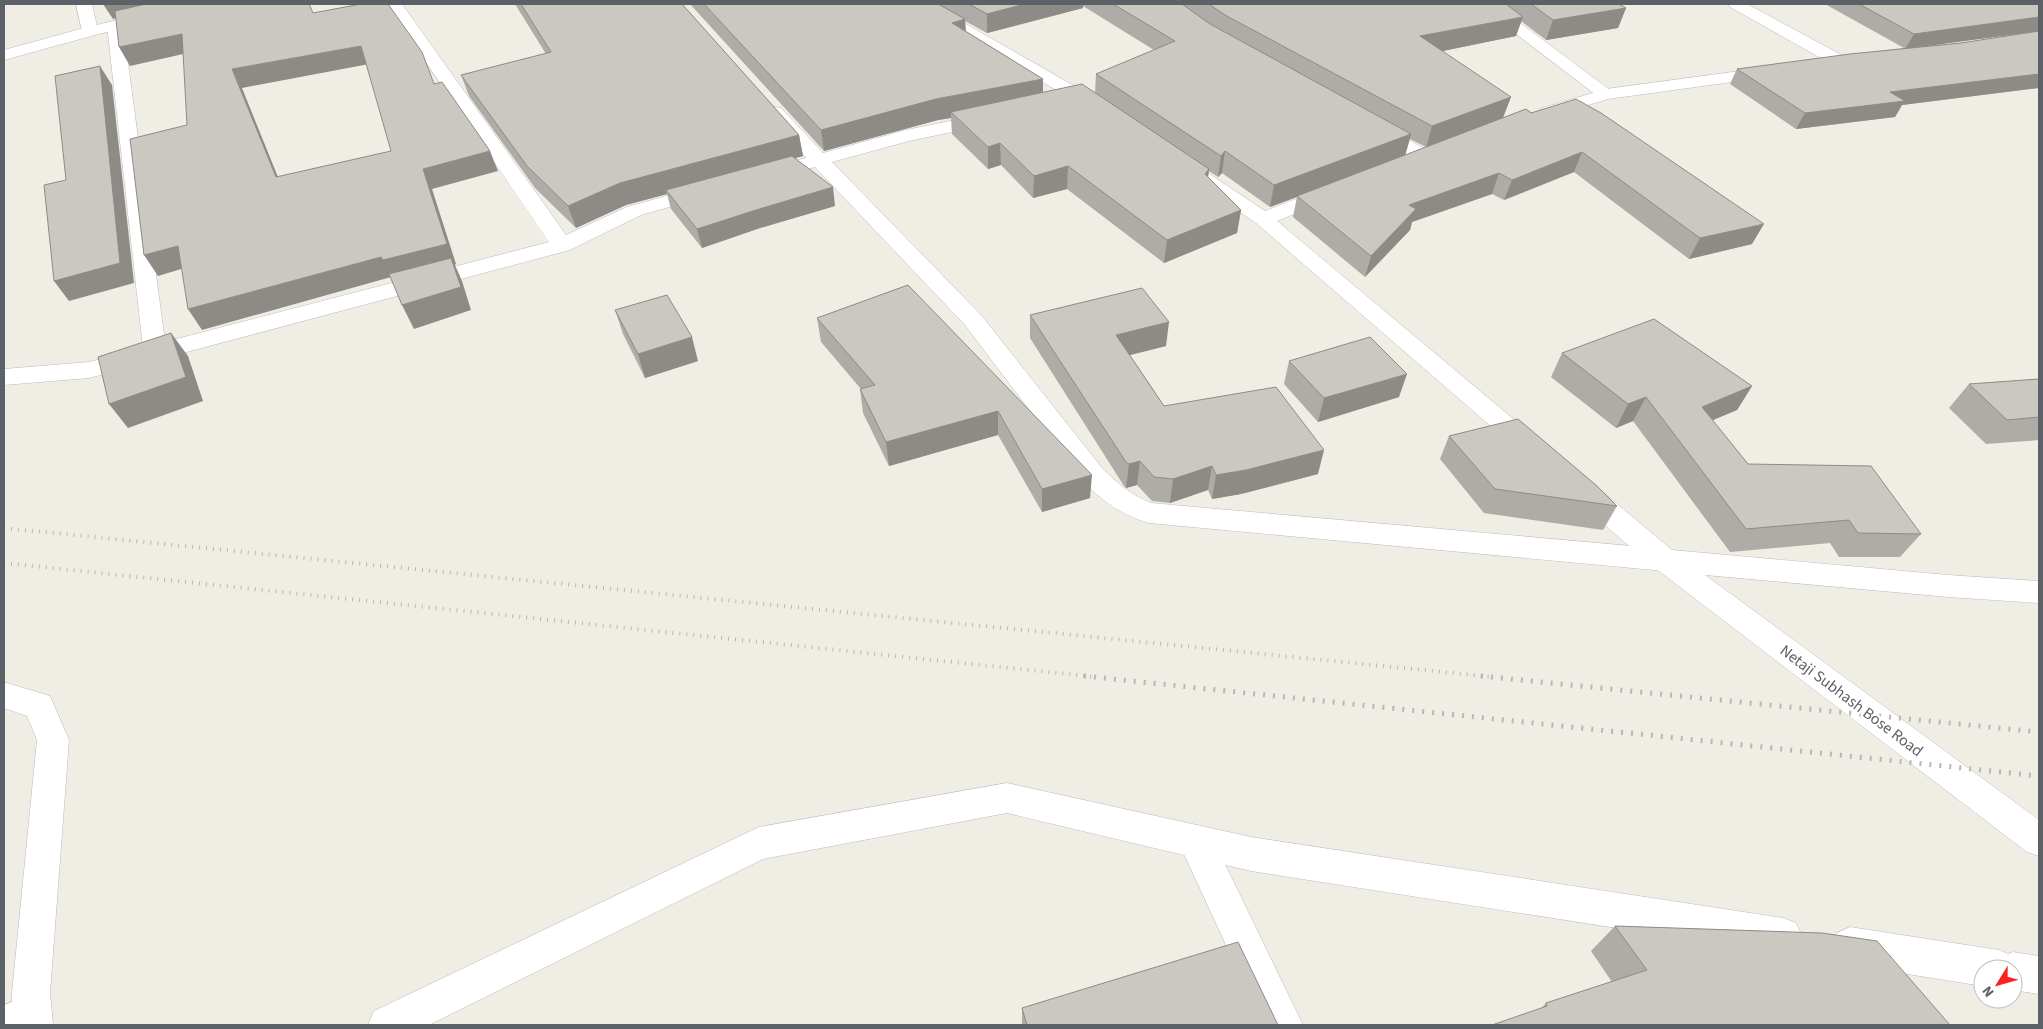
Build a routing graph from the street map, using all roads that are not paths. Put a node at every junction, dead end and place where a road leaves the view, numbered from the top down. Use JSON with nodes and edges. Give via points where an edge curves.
{"nodes":[{"id":1,"x":84,"y":4,"type":"edge"},
{"id":2,"x":201,"y":4,"type":"edge"},
{"id":3,"x":394,"y":4,"type":"edge"},
{"id":4,"x":926,"y":4,"type":"edge"},
{"id":5,"x":1485,"y":4,"type":"edge"},
{"id":6,"x":1736,"y":4,"type":"edge"},
{"id":7,"x":114,"y":25,"type":"junction"},
{"id":8,"x":90,"y":30,"type":"junction"},
{"id":9,"x":4,"y":55,"type":"edge"},
{"id":10,"x":1860,"y":60,"type":"edge"},
{"id":11,"x":1841,"y":62,"type":"junction"},
{"id":12,"x":1812,"y":66,"type":"edge"},
{"id":13,"x":1782,"y":70,"type":"edge"},
{"id":14,"x":1606,"y":94,"type":"junction"},
{"id":15,"x":762,"y":98,"type":"edge"},
{"id":16,"x":1086,"y":98,"type":"junction"},
{"id":17,"x":1057,"y":104,"type":"edge"},
{"id":18,"x":1010,"y":114,"type":"edge"},
{"id":19,"x":1531,"y":117,"type":"edge"},
{"id":20,"x":1118,"y":120,"type":"edge"},
{"id":21,"x":1363,"y":122,"type":"edge"},
{"id":22,"x":1441,"y":150,"type":"edge"},
{"id":23,"x":1423,"y":156,"type":"junction"},
{"id":24,"x":1174,"y":159,"type":"edge"},
{"id":25,"x":819,"y":160,"type":"junction"},
{"id":26,"x":1399,"y":166,"type":"edge"},
{"id":27,"x":782,"y":170,"type":"edge"},
{"id":28,"x":726,"y":185,"type":"edge"},
{"id":29,"x":1350,"y":186,"type":"edge"},
{"id":30,"x":1263,"y":219,"type":"junction"},
{"id":31,"x":562,"y":245,"type":"junction"},
{"id":32,"x":154,"y":353,"type":"junction"},
{"id":33,"x":4,"y":377,"type":"edge"},
{"id":34,"x":1545,"y":458,"type":"edge"},
{"id":35,"x":1567,"y":477,"type":"edge"},
{"id":36,"x":1665,"y":560,"type":"junction"},
{"id":37,"x":2039,"y":592,"type":"edge"},
{"id":38,"x":4,"y":697,"type":"edge"},
{"id":39,"x":2039,"y":840,"type":"edge"},
{"id":40,"x":1196,"y":841,"type":"junction"},
{"id":41,"x":1973,"y":965,"type":"edge"},
{"id":42,"x":2023,"y":973,"type":"edge"},
{"id":43,"x":2039,"y":975,"type":"edge"},
{"id":44,"x":23,"y":1021,"type":"edge"},
{"id":45,"x":388,"y":1025,"type":"edge"},
{"id":46,"x":1283,"y":1025,"type":"edge"}],
"edges":[{"from":1,"to":8,"type":"street"},
{"from":2,"to":7,"type":"street"},
{"from":3,"to":31,"type":"street"},
{"from":4,"to":16,"type":"street"},
{"from":5,"to":14,"type":"street"},
{"from":6,"to":11,"type":"street"},
{"from":7,"to":8,"type":"street"},
{"from":7,"to":32,"type":"street"},
{"from":8,"to":9,"type":"street"},
{"from":10,"to":11,"type":"street"},
{"from":11,"to":12,"type":"street"},
{"from":13,"to":14,"type":"street"},
{"from":14,"to":19,"type":"street"},
{"from":15,"to":25,"type":"street"},
{"from":16,"to":17,"type":"street"},
{"from":16,"to":20,"type":"street"},
{"from":18,"to":25,"type":"street","via":[[906,136]]},
{"from":21,"to":23,"type":"street"},
{"from":22,"to":23,"type":"street"},
{"from":23,"to":26,"type":"street"},
{"from":24,"to":30,"type":"street"},
{"from":25,"to":27,"type":"street"},
{"from":25,"to":36,"type":"street","via":[[973,320],[1093,475],[1114,497],[1133,507],[1159,514]]},
{"from":28,"to":31,"type":"street","via":[[634,211]]},
{"from":29,"to":30,"type":"street"},
{"from":30,"to":34,"type":"street"},
{"from":31,"to":32,"type":"street"},
{"from":32,"to":33,"type":"street","via":[[88,370]]},
{"from":35,"to":36,"type":"street","name":"Netaji Subhash Bose Road"},
{"from":36,"to":37,"type":"street"},
{"from":36,"to":39,"type":"street","name":"Netaji Subhash Bose Road"},
{"from":38,"to":44,"type":"street","via":[[40,706],[53,740],[31,993]]},
{"from":40,"to":41,"type":"street","via":[[1252,854]]},
{"from":40,"to":45,"type":"street","via":[[1007,798],[759,843]]},
{"from":40,"to":46,"type":"street"},
{"from":42,"to":43,"type":"street"}]}
